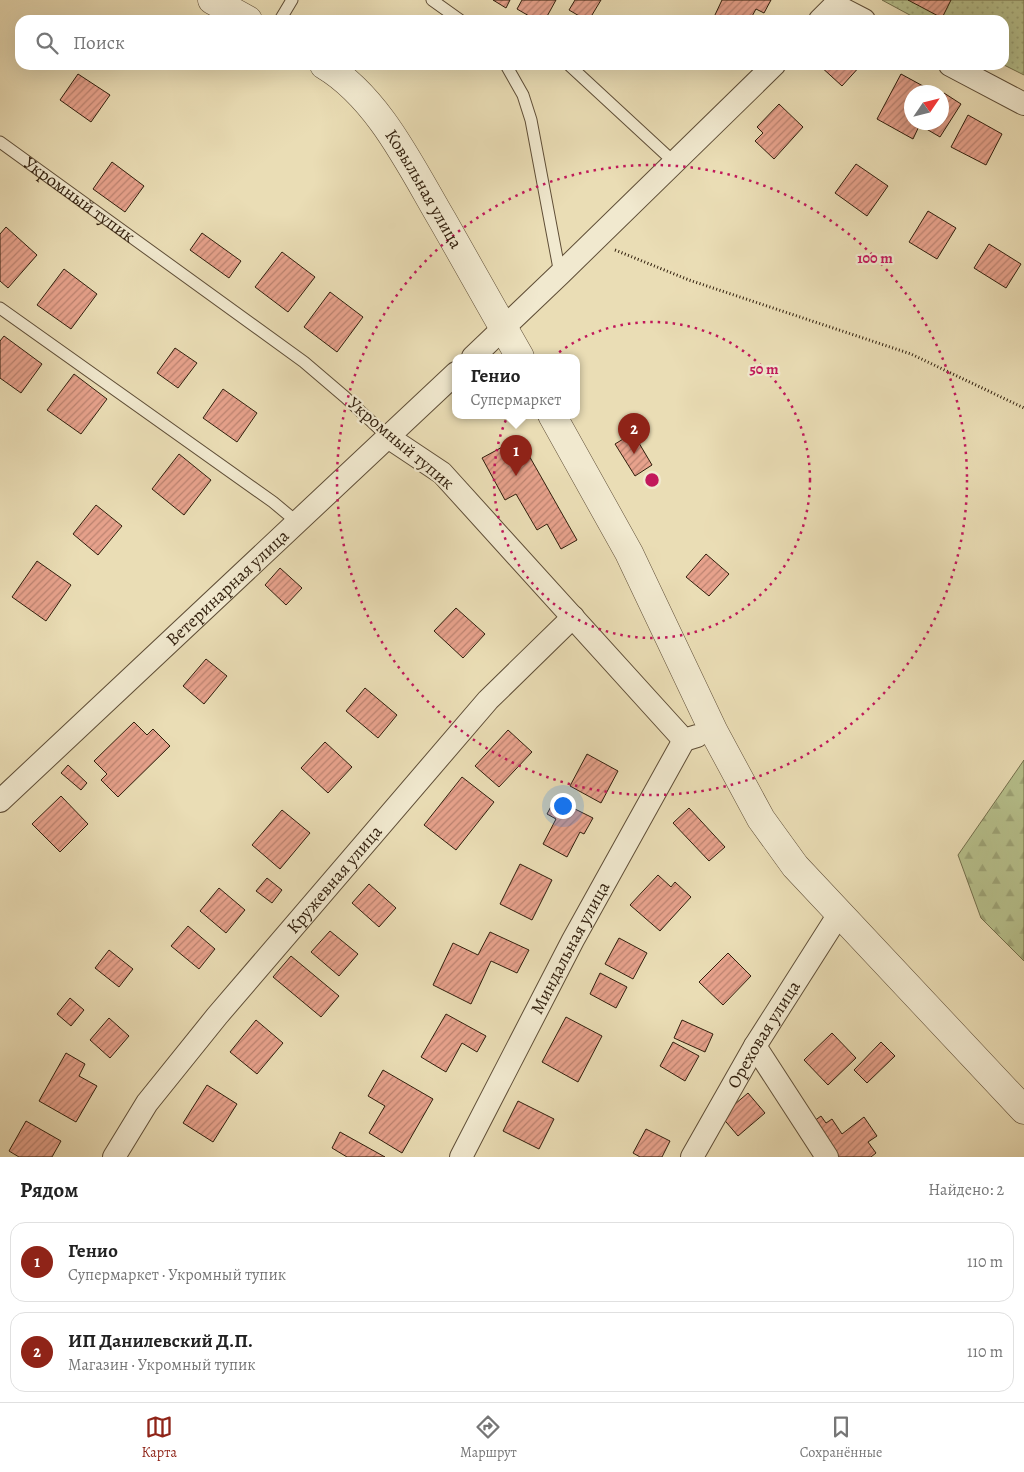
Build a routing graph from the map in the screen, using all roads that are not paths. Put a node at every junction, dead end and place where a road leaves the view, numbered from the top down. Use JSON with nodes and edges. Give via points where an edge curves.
{"nodes":[{"id":1,"x":212,"y":0,"type":"edge"},
{"id":2,"x":292,"y":0,"type":"edge"},
{"id":3,"x":432,"y":0,"type":"edge"},
{"id":4,"x":830,"y":6,"type":"edge"},
{"id":5,"x":239,"y":15,"type":"edge"},
{"id":6,"x":283,"y":15,"type":"edge"},
{"id":7,"x":453,"y":15,"type":"edge"},
{"id":8,"x":852,"y":15,"type":"edge"},
{"id":9,"x":332,"y":70,"type":"edge"},
{"id":10,"x":509,"y":70,"type":"edge"},
{"id":11,"x":574,"y":70,"type":"edge"},
{"id":12,"x":769,"y":70,"type":"edge"},
{"id":13,"x":959,"y":70,"type":"edge"},
{"id":14,"x":1024,"y":104,"type":"edge"},
{"id":15,"x":0,"y":142,"type":"edge"},
{"id":16,"x":675,"y":162,"type":"junction"},
{"id":17,"x":560,"y":274,"type":"junction"},
{"id":18,"x":0,"y":308,"type":"edge"},
{"id":19,"x":504,"y":328,"type":"junction"},
{"id":20,"x":476,"y":354,"type":"edge"},
{"id":21,"x":518,"y":354,"type":"edge"},
{"id":22,"x":452,"y":378,"type":"edge"},
{"id":23,"x":554,"y":419,"type":"edge"},
{"id":24,"x":388,"y":437,"type":"junction"},
{"id":25,"x":297,"y":522,"type":"junction"},
{"id":26,"x":573,"y":617,"type":"junction"},
{"id":27,"x":714,"y":732,"type":"junction"},
{"id":28,"x":684,"y":740,"type":"junction"},
{"id":29,"x":0,"y":801,"type":"edge"},
{"id":30,"x":839,"y":914,"type":"junction"},
{"id":31,"x":754,"y":1046,"type":"junction"},
{"id":32,"x":1024,"y":1110,"type":"edge"},
{"id":33,"x":114,"y":1157,"type":"edge"},
{"id":34,"x":460,"y":1157,"type":"edge"},
{"id":35,"x":692,"y":1157,"type":"edge"},
{"id":36,"x":827,"y":1157,"type":"edge"}],
"edges":[{"from":1,"to":5,"type":"street"},
{"from":2,"to":6,"type":"lane"},
{"from":3,"to":7,"type":"lane"},
{"from":4,"to":8,"type":"street"},
{"from":9,"to":19,"type":"street","name":"Ковыльная улица","via":[[373,108],[397,142]]},
{"from":10,"to":17,"type":"lane","via":[[523,95],[531,120]]},
{"from":11,"to":16,"type":"lane"},
{"from":12,"to":16,"type":"street"},
{"from":13,"to":14,"type":"street"},
{"from":15,"to":24,"type":"lane","name":"Укромный тупик","via":[[304,362]]},
{"from":16,"to":17,"type":"street"},
{"from":17,"to":19,"type":"street"},
{"from":18,"to":25,"type":"lane"},
{"from":19,"to":20,"type":"street"},
{"from":19,"to":21,"type":"street","name":"Ковыльная улица"},
{"from":22,"to":24,"type":"street","name":"Ветеринарная улица"},
{"from":23,"to":27,"type":"street","via":[[629,553]]},
{"from":24,"to":25,"type":"street","name":"Ветеринарная улица"},
{"from":24,"to":26,"type":"street","name":"Укромный тупик","via":[[442,473]]},
{"from":25,"to":29,"type":"street","name":"Ветеринарная улица"},
{"from":26,"to":28,"type":"street","name":"Укромный тупик"},
{"from":26,"to":33,"type":"street","name":"Кружевная улица","via":[[488,700],[217,1016],[147,1103]]},
{"from":27,"to":28,"type":"street"},
{"from":27,"to":30,"type":"street","via":[[761,819],[795,866]]},
{"from":28,"to":34,"type":"street","name":"Миндальная улица","via":[[573,940]]},
{"from":30,"to":31,"type":"street","name":"Ореховая улица"},
{"from":30,"to":32,"type":"street"},
{"from":31,"to":35,"type":"street","name":"Ореховая улица"},
{"from":31,"to":36,"type":"street"}]}
